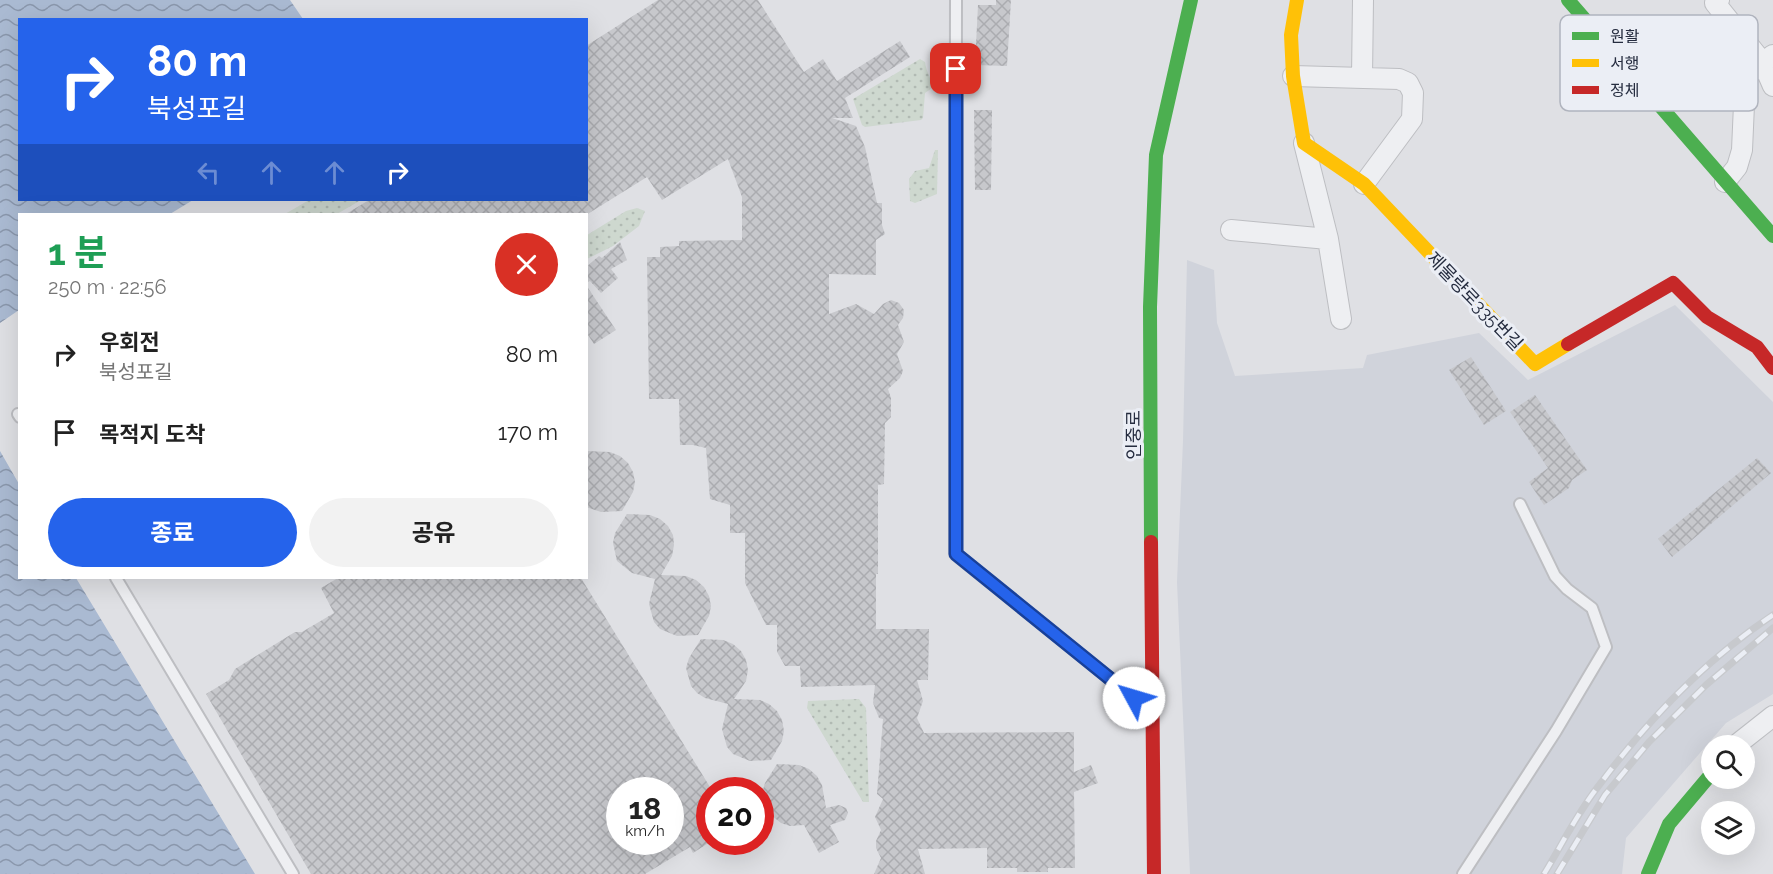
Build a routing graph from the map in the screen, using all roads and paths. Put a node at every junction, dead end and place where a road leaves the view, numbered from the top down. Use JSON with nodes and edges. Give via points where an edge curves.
{"nodes":[{"id":1,"x":956,"y":0,"type":"edge"},
{"id":2,"x":1191,"y":0,"type":"edge"},
{"id":3,"x":1297,"y":0,"type":"edge"},
{"id":4,"x":1363,"y":0,"type":"edge"},
{"id":5,"x":1568,"y":0,"type":"edge"},
{"id":6,"x":1719,"y":0,"type":"edge"},
{"id":7,"x":1581,"y":15,"type":"edge"},
{"id":8,"x":1726,"y":15,"type":"edge"},
{"id":9,"x":1768,"y":59,"type":"edge"},
{"id":10,"x":1293,"y":76,"type":"junction"},
{"id":11,"x":1362,"y":77,"type":"junction"},
{"id":12,"x":1773,"y":86,"type":"edge"},
{"id":13,"x":1664,"y":111,"type":"edge"},
{"id":14,"x":1744,"y":111,"type":"edge"},
{"id":15,"x":1304,"y":143,"type":"junction"},
{"id":16,"x":1725,"y":182,"type":"junction"},
{"id":17,"x":1364,"y":184,"type":"junction"},
{"id":18,"x":1231,"y":230,"type":"dead end"},
{"id":19,"x":1773,"y":236,"type":"edge"},
{"id":20,"x":1328,"y":239,"type":"junction"},
{"id":21,"x":1341,"y":319,"type":"dead end"},
{"id":22,"x":1773,"y":368,"type":"edge"},
{"id":23,"x":1520,"y":504,"type":"dead end"},
{"id":24,"x":117,"y":579,"type":"edge"},
{"id":25,"x":1152,"y":712,"type":"junction"},
{"id":26,"x":1773,"y":716,"type":"edge"},
{"id":27,"x":1749,"y":735,"type":"edge"},
{"id":28,"x":1701,"y":786,"type":"edge"},
{"id":29,"x":293,"y":874,"type":"edge"},
{"id":30,"x":1154,"y":874,"type":"edge"},
{"id":31,"x":1462,"y":874,"type":"edge"},
{"id":32,"x":1648,"y":874,"type":"edge"}],
"edges":[{"from":1,"to":25,"type":"lane","via":[[956,554]]},
{"from":2,"to":25,"type":"street","name":"인중로","via":[[1156,155],[1150,307]]},
{"from":3,"to":10,"type":"street","via":[[1291,35]]},
{"from":4,"to":11,"type":"street"},
{"from":5,"to":7,"type":"street"},
{"from":6,"to":8,"type":"street","via":[[1715,3]]},
{"from":9,"to":12,"type":"street"},
{"from":10,"to":11,"type":"street"},
{"from":10,"to":15,"type":"street"},
{"from":11,"to":17,"type":"street","via":[[1399,79],[1408,83],[1413,93],[1412,118]]},
{"from":13,"to":16,"type":"street"},
{"from":14,"to":16,"type":"street","via":[[1742,150],[1737,167]]},
{"from":15,"to":17,"type":"street","name":"제물량로335번길"},
{"from":15,"to":20,"type":"street"},
{"from":16,"to":19,"type":"street"},
{"from":17,"to":22,"type":"street","name":"제물량로335번길","via":[[1535,364],[1673,283],[1707,317],[1756,347]]},
{"from":18,"to":20,"type":"street"},
{"from":20,"to":21,"type":"street"},
{"from":23,"to":31,"type":"lane","via":[[1556,576],[1592,608],[1605,647],[1556,731]]},
{"from":24,"to":29,"type":"lane"},
{"from":25,"to":30,"type":"street","name":"인중로"},
{"from":26,"to":27,"type":"street"},
{"from":28,"to":32,"type":"street","via":[[1669,824]]}]}
